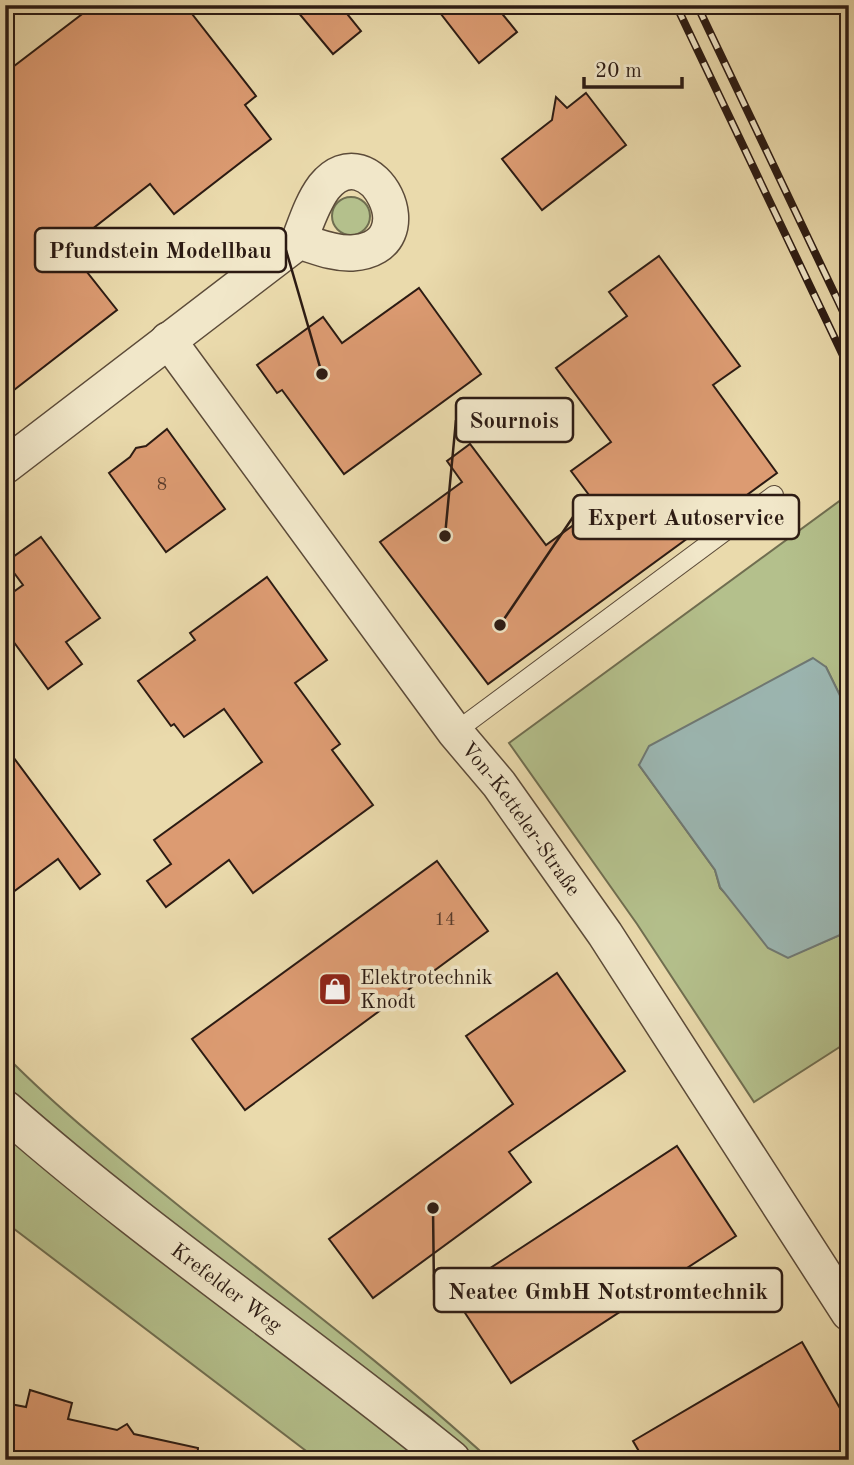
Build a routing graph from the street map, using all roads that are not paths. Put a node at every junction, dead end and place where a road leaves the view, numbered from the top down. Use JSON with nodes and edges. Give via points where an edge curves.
{"nodes":[{"id":1,"x":299,"y":241,"type":"dead end"},
{"id":2,"x":169,"y":340,"type":"junction"},
{"id":3,"x":5,"y":467,"type":"edge"},
{"id":4,"x":774,"y":495,"type":"dead end"},
{"id":5,"x":455,"y":732,"type":"junction"},
{"id":6,"x":5,"y":1110,"type":"edge"},
{"id":7,"x":849,"y":1313,"type":"edge"},
{"id":8,"x":452,"y":1460,"type":"edge"}],
"edges":[{"from":1,"to":2,"type":"street"},
{"from":2,"to":3,"type":"street"},
{"from":2,"to":5,"type":"street","name":"Von-Ketteler-Straße"},
{"from":4,"to":5,"type":"lane"},
{"from":5,"to":7,"type":"street","name":"Von-Ketteler-Straße","via":[[499,784],[605,934]]},
{"from":6,"to":8,"type":"street","name":"Krefelder Weg","via":[[90,1183]]}]}
